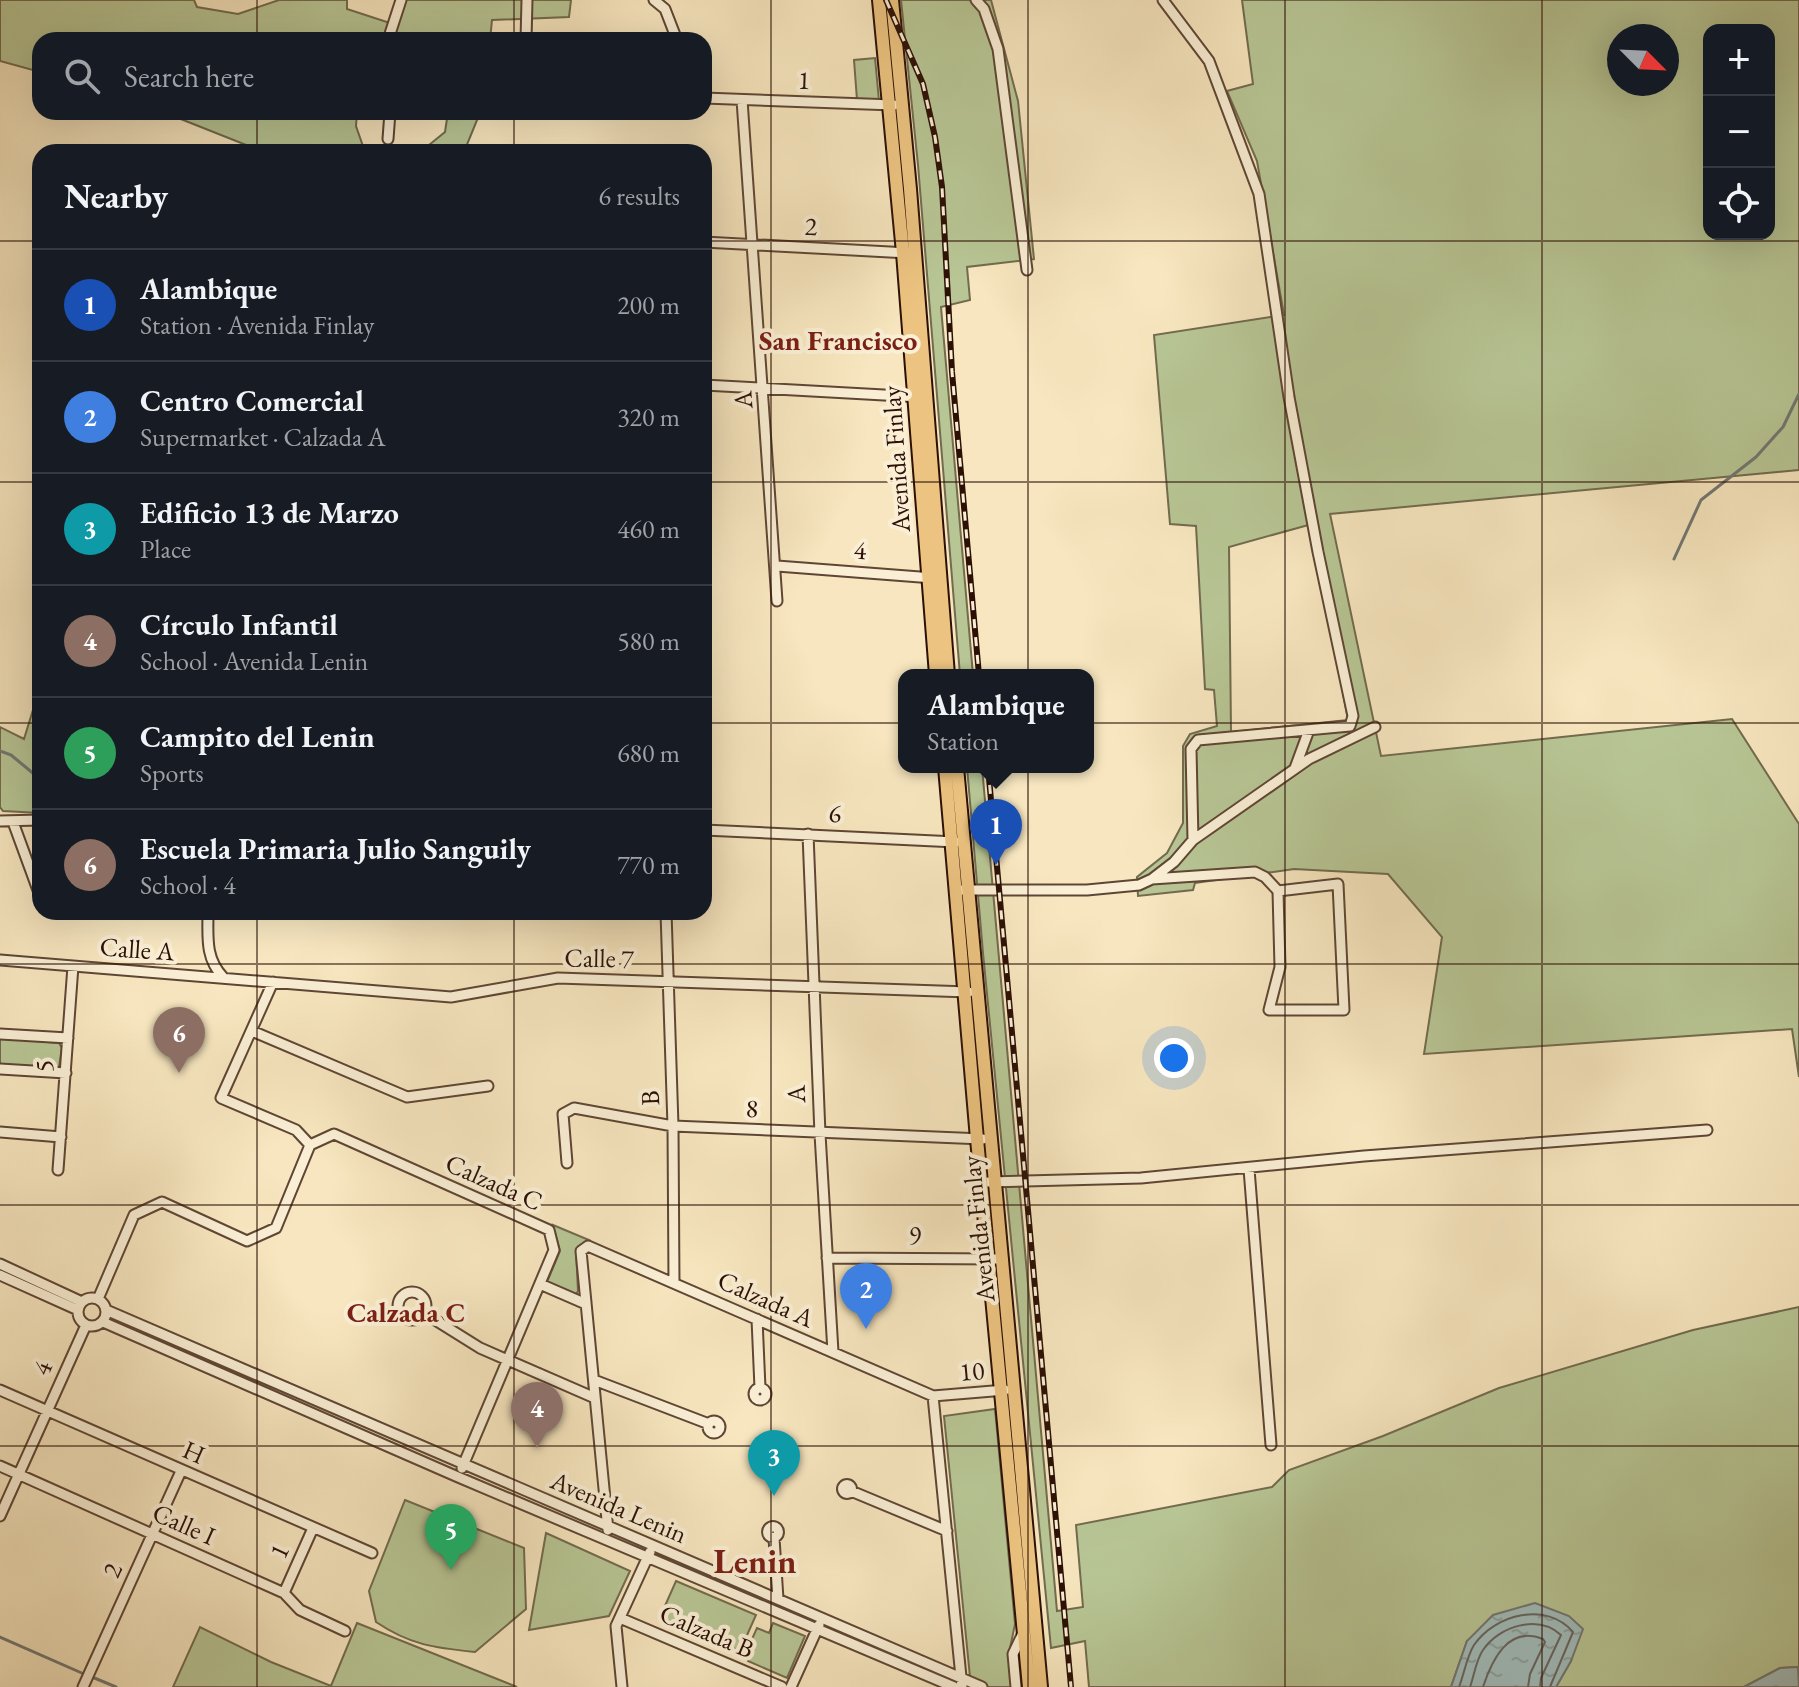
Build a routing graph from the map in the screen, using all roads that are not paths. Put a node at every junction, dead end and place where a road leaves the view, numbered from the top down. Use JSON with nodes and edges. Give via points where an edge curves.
{"nodes":[{"id":1,"x":401,"y":0,"type":"edge"},
{"id":2,"x":527,"y":0,"type":"edge"},
{"id":3,"x":654,"y":0,"type":"edge"},
{"id":4,"x":879,"y":0,"type":"edge"},
{"id":5,"x":892,"y":0,"type":"edge"},
{"id":6,"x":976,"y":0,"type":"edge"},
{"id":7,"x":1163,"y":0,"type":"edge"},
{"id":8,"x":391,"y":32,"type":"edge"},
{"id":9,"x":526,"y":32,"type":"edge"},
{"id":10,"x":674,"y":32,"type":"edge"},
{"id":11,"x":712,"y":98,"type":"edge"},
{"id":12,"x":742,"y":100,"type":"junction"},
{"id":13,"x":895,"y":105,"type":"junction"},
{"id":14,"x":389,"y":120,"type":"edge"},
{"id":15,"x":388,"y":139,"type":"dead end"},
{"id":16,"x":712,"y":242,"type":"edge"},
{"id":17,"x":753,"y":244,"type":"junction"},
{"id":18,"x":909,"y":253,"type":"junction"},
{"id":19,"x":1027,"y":270,"type":"dead end"},
{"id":20,"x":712,"y":385,"type":"edge"},
{"id":21,"x":764,"y":388,"type":"junction"},
{"id":22,"x":920,"y":397,"type":"junction"},
{"id":23,"x":777,"y":566,"type":"junction"},
{"id":24,"x":933,"y":578,"type":"junction"},
{"id":25,"x":777,"y":601,"type":"dead end"},
{"id":26,"x":936,"y":669,"type":"edge"},
{"id":27,"x":947,"y":669,"type":"edge"},
{"id":28,"x":1375,"y":727,"type":"dead end"},
{"id":29,"x":1309,"y":730,"type":"junction"},
{"id":30,"x":1294,"y":770,"type":"junction"},
{"id":31,"x":946,"y":773,"type":"edge"},
{"id":32,"x":957,"y":773,"type":"edge"},
{"id":33,"x":0,"y":821,"type":"edge"},
{"id":34,"x":32,"y":821,"type":"edge"},
{"id":35,"x":13,"y":822,"type":"junction"},
{"id":36,"x":712,"y":830,"type":"edge"},
{"id":37,"x":808,"y":834,"type":"junction"},
{"id":38,"x":1193,"y":840,"type":"junction"},
{"id":39,"x":957,"y":842,"type":"junction"},
{"id":40,"x":32,"y":874,"type":"edge"},
{"id":41,"x":1152,"y":879,"type":"junction"},
{"id":42,"x":961,"y":890,"type":"junction"},
{"id":43,"x":1278,"y":891,"type":"junction"},
{"id":44,"x":208,"y":920,"type":"edge"},
{"id":45,"x":666,"y":920,"type":"edge"},
{"id":46,"x":0,"y":960,"type":"edge"},
{"id":47,"x":73,"y":966,"type":"junction"},
{"id":48,"x":223,"y":977,"type":"junction"},
{"id":49,"x":668,"y":981,"type":"junction"},
{"id":50,"x":273,"y":982,"type":"junction"},
{"id":51,"x":814,"y":987,"type":"junction"},
{"id":52,"x":971,"y":992,"type":"junction"},
{"id":53,"x":252,"y":1031,"type":"junction"},
{"id":54,"x":0,"y":1034,"type":"edge"},
{"id":55,"x":68,"y":1038,"type":"junction"},
{"id":56,"x":0,"y":1069,"type":"edge"},
{"id":57,"x":66,"y":1073,"type":"junction"},
{"id":58,"x":488,"y":1086,"type":"dead end"},
{"id":59,"x":673,"y":1126,"type":"junction"},
{"id":60,"x":1707,"y":1130,"type":"dead end"},
{"id":61,"x":0,"y":1132,"type":"edge"},
{"id":62,"x":820,"y":1134,"type":"junction"},
{"id":63,"x":61,"y":1137,"type":"junction"},
{"id":64,"x":977,"y":1139,"type":"junction"},
{"id":65,"x":991,"y":1140,"type":"junction"},
{"id":66,"x":310,"y":1145,"type":"junction"},
{"id":67,"x":567,"y":1163,"type":"dead end"},
{"id":68,"x":1249,"y":1169,"type":"junction"},
{"id":69,"x":58,"y":1170,"type":"dead end"},
{"id":70,"x":995,"y":1182,"type":"junction"},
{"id":71,"x":981,"y":1183,"type":"junction"},
{"id":72,"x":827,"y":1258,"type":"junction"},
{"id":73,"x":989,"y":1259,"type":"junction"},
{"id":74,"x":1003,"y":1259,"type":"junction"},
{"id":75,"x":0,"y":1264,"type":"edge"},
{"id":76,"x":0,"y":1275,"type":"edge"},
{"id":77,"x":674,"y":1283,"type":"junction"},
{"id":78,"x":540,"y":1284,"type":"junction"},
{"id":79,"x":98,"y":1299,"type":"junction"},
{"id":80,"x":586,"y":1304,"type":"junction"},
{"id":81,"x":80,"y":1306,"type":"junction"},
{"id":82,"x":106,"y":1310,"type":"junction"},
{"id":83,"x":424,"y":1313,"type":"dead end"},
{"id":84,"x":757,"y":1319,"type":"junction"},
{"id":85,"x":103,"y":1322,"type":"junction"},
{"id":86,"x":86,"y":1325,"type":"junction"},
{"id":87,"x":833,"y":1352,"type":"junction"},
{"id":88,"x":507,"y":1358,"type":"junction"},
{"id":89,"x":594,"y":1380,"type":"junction"},
{"id":90,"x":760,"y":1388,"type":"dead end"},
{"id":91,"x":1015,"y":1389,"type":"junction"},
{"id":92,"x":0,"y":1390,"type":"edge"},
{"id":93,"x":1001,"y":1391,"type":"junction"},
{"id":94,"x":933,"y":1396,"type":"junction"},
{"id":95,"x":595,"y":1398,"type":"junction"},
{"id":96,"x":47,"y":1411,"type":"junction"},
{"id":97,"x":709,"y":1424,"type":"dead end"},
{"id":98,"x":1271,"y":1445,"type":"dead end"},
{"id":99,"x":463,"y":1465,"type":"junction"},
{"id":100,"x":0,"y":1466,"type":"edge"},
{"id":101,"x":181,"y":1471,"type":"junction"},
{"id":102,"x":19,"y":1474,"type":"junction"},
{"id":103,"x":458,"y":1477,"type":"junction"},
{"id":104,"x":851,"y":1491,"type":"dead end"},
{"id":105,"x":0,"y":1516,"type":"edge"},
{"id":106,"x":608,"y":1526,"type":"junction"},
{"id":107,"x":313,"y":1528,"type":"junction"},
{"id":108,"x":947,"y":1531,"type":"junction"},
{"id":109,"x":153,"y":1534,"type":"junction"},
{"id":110,"x":774,"y":1538,"type":"dead end"},
{"id":111,"x":609,"y":1541,"type":"junction"},
{"id":112,"x":653,"y":1546,"type":"junction"},
{"id":113,"x":372,"y":1553,"type":"dead end"},
{"id":114,"x":648,"y":1557,"type":"junction"},
{"id":115,"x":284,"y":1593,"type":"junction"},
{"id":116,"x":778,"y":1599,"type":"junction"},
{"id":117,"x":620,"y":1618,"type":"junction"},
{"id":118,"x":820,"y":1623,"type":"junction"},
{"id":119,"x":1024,"y":1630,"type":"junction"},
{"id":120,"x":345,"y":1631,"type":"dead end"},
{"id":121,"x":962,"y":1682,"type":"edge"},
{"id":122,"x":778,"y":1686,"type":"edge"},
{"id":123,"x":83,"y":1687,"type":"edge"},
{"id":124,"x":622,"y":1687,"type":"edge"},
{"id":125,"x":791,"y":1687,"type":"edge"},
{"id":126,"x":954,"y":1687,"type":"edge"},
{"id":127,"x":982,"y":1687,"type":"edge"},
{"id":128,"x":1016,"y":1687,"type":"edge"},
{"id":129,"x":1029,"y":1687,"type":"edge"},
{"id":130,"x":1041,"y":1687,"type":"edge"}],
"edges":[{"from":1,"to":8,"type":"street"},
{"from":2,"to":9,"type":"street"},
{"from":3,"to":10,"type":"street","via":[[665,9]]},
{"from":4,"to":13,"type":"highway","name":"Avenida Finlay"},
{"from":5,"to":13,"type":"highway","name":"Avenida Finlay"},
{"from":6,"to":19,"type":"street","via":[[998,49]]},
{"from":7,"to":29,"type":"street","via":[[1209,61],[1259,194],[1289,397],[1353,716],[1350,726]]},
{"from":11,"to":12,"type":"street","name":"1"},
{"from":12,"to":13,"type":"street","name":"1"},
{"from":12,"to":17,"type":"street","name":"A"},
{"from":13,"to":18,"type":"highway","name":"Avenida Finlay"},
{"from":14,"to":15,"type":"street"},
{"from":16,"to":17,"type":"street","name":"2"},
{"from":17,"to":18,"type":"street","name":"2"},
{"from":17,"to":21,"type":"street","name":"A"},
{"from":18,"to":22,"type":"highway","name":"Avenida Finlay"},
{"from":20,"to":21,"type":"street"},
{"from":21,"to":22,"type":"street"},
{"from":21,"to":23,"type":"street","name":"A"},
{"from":22,"to":24,"type":"highway","name":"Avenida Finlay"},
{"from":23,"to":24,"type":"street","name":"4"},
{"from":23,"to":25,"type":"street","name":"A"},
{"from":24,"to":26,"type":"highway","name":"Avenida Finlay"},
{"from":24,"to":27,"type":"highway","name":"Avenida Finlay"},
{"from":28,"to":30,"type":"street"},
{"from":29,"to":30,"type":"street"},
{"from":29,"to":38,"type":"street","via":[[1198,740],[1191,749]]},
{"from":30,"to":38,"type":"street"},
{"from":31,"to":39,"type":"highway","name":"Avenida Finlay"},
{"from":32,"to":39,"type":"highway","name":"Avenida Finlay"},
{"from":33,"to":35,"type":"street"},
{"from":34,"to":35,"type":"street"},
{"from":35,"to":40,"type":"street"},
{"from":36,"to":37,"type":"street","name":"6"},
{"from":37,"to":39,"type":"street","name":"6"},
{"from":37,"to":51,"type":"street","name":"A"},
{"from":38,"to":41,"type":"street"},
{"from":39,"to":42,"type":"highway","name":"Avenida Finlay"},
{"from":41,"to":42,"type":"street","via":[[1087,890]]},
{"from":41,"to":43,"type":"street","via":[[1255,872]]},
{"from":42,"to":52,"type":"highway","name":"Avenida Finlay"},
{"from":43,"to":43,"type":"street","via":[[1280,967],[1269,1010],[1344,1010],[1338,884]]},
{"from":44,"to":48,"type":"street","via":[[208,951]]},
{"from":45,"to":49,"type":"street","name":"B"},
{"from":46,"to":47,"type":"street","name":"Calle A"},
{"from":47,"to":48,"type":"street","name":"Calle A"},
{"from":47,"to":55,"type":"street","name":"5"},
{"from":48,"to":50,"type":"street","name":"Calle 7"},
{"from":49,"to":50,"type":"street","name":"Calle 7","via":[[558,978],[451,997]]},
{"from":49,"to":51,"type":"street","name":"Calle 7"},
{"from":49,"to":59,"type":"street","name":"B"},
{"from":50,"to":53,"type":"street"},
{"from":51,"to":52,"type":"street","name":"Calle 7"},
{"from":51,"to":62,"type":"street","name":"A"},
{"from":52,"to":64,"type":"highway","name":"Avenida Finlay"},
{"from":52,"to":65,"type":"highway","name":"Avenida Finlay"},
{"from":53,"to":58,"type":"street","via":[[407,1097]]},
{"from":53,"to":66,"type":"street","via":[[221,1098],[296,1130]]},
{"from":54,"to":55,"type":"street"},
{"from":55,"to":57,"type":"street","name":"5"},
{"from":56,"to":57,"type":"street"},
{"from":57,"to":63,"type":"street","name":"5"},
{"from":59,"to":62,"type":"street","name":"8"},
{"from":59,"to":67,"type":"street","name":"8","via":[[574,1108],[563,1114]]},
{"from":59,"to":77,"type":"street","name":"B"},
{"from":60,"to":68,"type":"street"},
{"from":61,"to":63,"type":"street"},
{"from":62,"to":64,"type":"street","name":"8"},
{"from":62,"to":72,"type":"street","name":"A"},
{"from":63,"to":69,"type":"street","name":"5"},
{"from":64,"to":65,"type":"street","name":"8"},
{"from":64,"to":71,"type":"highway","name":"Avenida Finlay"},
{"from":65,"to":70,"type":"highway","name":"Avenida Finlay"},
{"from":66,"to":78,"type":"street","name":"Calzada C","via":[[334,1134],[549,1230],[554,1250]]},
{"from":66,"to":79,"type":"street","via":[[276,1228],[247,1241],[162,1202],[134,1215]]},
{"from":68,"to":70,"type":"street"},
{"from":68,"to":98,"type":"street"},
{"from":70,"to":71,"type":"street"},
{"from":70,"to":74,"type":"highway","name":"Avenida Finlay"},
{"from":71,"to":73,"type":"highway","name":"Avenida Finlay"},
{"from":72,"to":73,"type":"street","name":"9"},
{"from":72,"to":87,"type":"street","name":"A"},
{"from":73,"to":74,"type":"street","name":"9"},
{"from":73,"to":93,"type":"highway","name":"Avenida Finlay"},
{"from":74,"to":91,"type":"highway","name":"Avenida Finlay"},
{"from":75,"to":81,"type":"street"},
{"from":76,"to":81,"type":"street"},
{"from":77,"to":80,"type":"street","name":"Calzada A","via":[[588,1246],[581,1251]]},
{"from":77,"to":84,"type":"street","name":"Calzada A"},
{"from":78,"to":80,"type":"street"},
{"from":78,"to":88,"type":"street","name":"Calzada C"},
{"from":79,"to":81,"type":"street"},
{"from":79,"to":82,"type":"street"},
{"from":80,"to":89,"type":"street","name":"Calzada A"},
{"from":81,"to":86,"type":"street","via":[[79,1319]]},
{"from":82,"to":85,"type":"street"},
{"from":82,"to":99,"type":"street","name":"Avenida Lenin"},
{"from":83,"to":88,"type":"street","via":[[480,1348]]},
{"from":84,"to":87,"type":"street","name":"Calzada A"},
{"from":84,"to":90,"type":"street"},
{"from":85,"to":86,"type":"street"},
{"from":85,"to":103,"type":"street","name":"Avenida Lenin"},
{"from":86,"to":96,"type":"street","name":"4"},
{"from":87,"to":94,"type":"street","name":"Calzada A"},
{"from":88,"to":95,"type":"street"},
{"from":88,"to":99,"type":"street","name":"Calzada C"},
{"from":89,"to":95,"type":"street","name":"Calzada A"},
{"from":89,"to":97,"type":"street"},
{"from":91,"to":93,"type":"street","name":"10"},
{"from":91,"to":130,"type":"highway","name":"Avenida Finlay"},
{"from":92,"to":96,"type":"street","name":"H"},
{"from":93,"to":94,"type":"street","name":"10"},
{"from":93,"to":119,"type":"highway","name":"Avenida Finlay"},
{"from":94,"to":108,"type":"street"},
{"from":95,"to":106,"type":"street","name":"Calzada A"},
{"from":96,"to":101,"type":"street","name":"H"},
{"from":96,"to":102,"type":"street","name":"4"},
{"from":99,"to":103,"type":"street","name":"Calzada C"},
{"from":99,"to":106,"type":"street","name":"Avenida Lenin"},
{"from":100,"to":102,"type":"street","name":"Calle I"},
{"from":101,"to":107,"type":"street","name":"H"},
{"from":101,"to":109,"type":"street","name":"2"},
{"from":102,"to":105,"type":"street","name":"4"},
{"from":102,"to":109,"type":"street","name":"Calle I"},
{"from":103,"to":111,"type":"street","name":"Avenida Lenin"},
{"from":104,"to":108,"type":"street"},
{"from":106,"to":111,"type":"street","name":"Calzada A"},
{"from":106,"to":112,"type":"street","name":"Avenida Lenin"},
{"from":107,"to":113,"type":"street","name":"H"},
{"from":107,"to":115,"type":"street","name":"1"},
{"from":108,"to":121,"type":"street"},
{"from":109,"to":115,"type":"street","name":"Calle I"},
{"from":109,"to":123,"type":"street","name":"2"},
{"from":110,"to":116,"type":"street"},
{"from":111,"to":114,"type":"street","name":"Avenida Lenin"},
{"from":112,"to":114,"type":"street","name":"Calzada B"},
{"from":112,"to":116,"type":"street","name":"Avenida Lenin"},
{"from":114,"to":117,"type":"street","name":"Calzada B"},
{"from":114,"to":118,"type":"street","name":"Avenida Lenin"},
{"from":115,"to":120,"type":"street","name":"Calle I","via":[[300,1610]]},
{"from":116,"to":118,"type":"street","name":"Avenida Lenin"},
{"from":117,"to":122,"type":"street","name":"Calzada B"},
{"from":117,"to":124,"type":"street","name":"Calzada B","via":[[616,1626]]},
{"from":118,"to":121,"type":"street","name":"Avenida Lenin"},
{"from":118,"to":125,"type":"street"},
{"from":118,"to":126,"type":"street","name":"Avenida Lenin"},
{"from":119,"to":128,"type":"street","via":[[1013,1654]]},
{"from":119,"to":129,"type":"highway","name":"Avenida Finlay"},
{"from":121,"to":127,"type":"street","name":"Avenida Lenin"}]}
